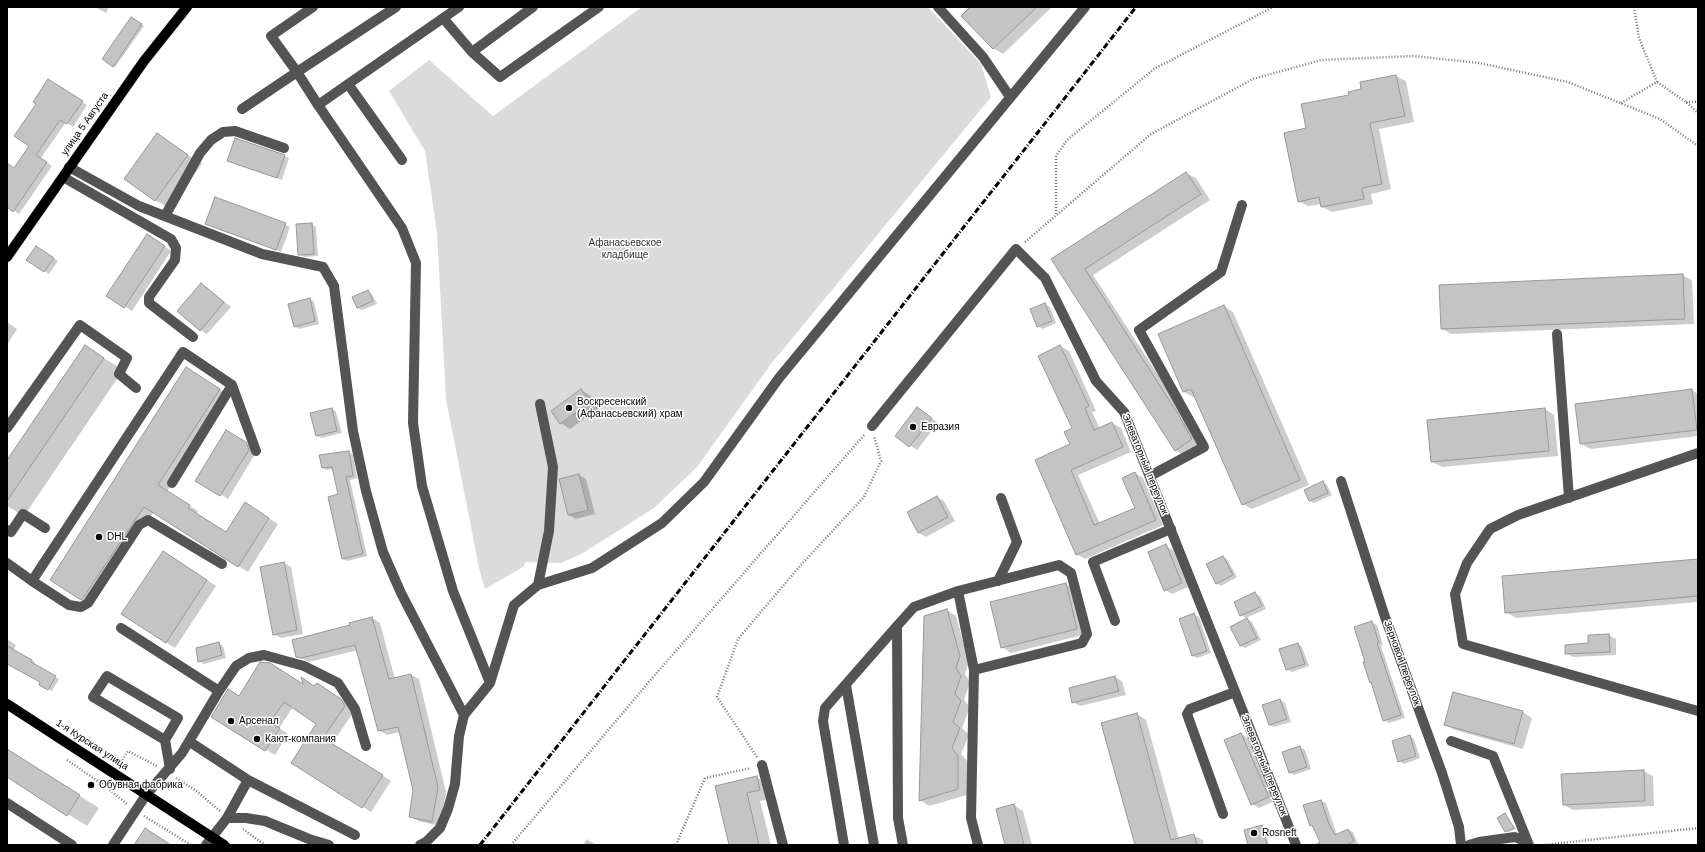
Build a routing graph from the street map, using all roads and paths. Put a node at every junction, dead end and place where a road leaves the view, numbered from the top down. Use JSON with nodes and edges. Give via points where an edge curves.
{"nodes":[{"id":1,"x":186,"y":7,"type":"edge"},
{"id":2,"x":313,"y":7,"type":"edge"},
{"id":3,"x":396,"y":7,"type":"edge"},
{"id":4,"x":459,"y":7,"type":"edge"},
{"id":5,"x":534,"y":7,"type":"edge"},
{"id":6,"x":599,"y":7,"type":"edge"},
{"id":7,"x":938,"y":7,"type":"edge"},
{"id":8,"x":1085,"y":7,"type":"edge"},
{"id":9,"x":1273,"y":7,"type":"edge"},
{"id":10,"x":1634,"y":7,"type":"edge"},
{"id":11,"x":443,"y":18,"type":"junction"},
{"id":12,"x":472,"y":52,"type":"junction"},
{"id":13,"x":297,"y":72,"type":"junction"},
{"id":14,"x":1657,"y":82,"type":"junction"},
{"id":15,"x":348,"y":84,"type":"junction"},
{"id":16,"x":1010,"y":97,"type":"junction"},
{"id":17,"x":1686,"y":102,"type":"junction"},
{"id":18,"x":1698,"y":102,"type":"edge"},
{"id":19,"x":1621,"y":104,"type":"junction"},
{"id":20,"x":318,"y":105,"type":"junction"},
{"id":21,"x":242,"y":110,"type":"dead end"},
{"id":22,"x":1698,"y":113,"type":"edge"},
{"id":23,"x":1698,"y":146,"type":"edge"},
{"id":24,"x":284,"y":148,"type":"dead end"},
{"id":25,"x":402,"y":160,"type":"dead end"},
{"id":26,"x":69,"y":167,"type":"junction"},
{"id":27,"x":63,"y":177,"type":"junction"},
{"id":28,"x":1242,"y":205,"type":"dead end"},
{"id":29,"x":1056,"y":215,"type":"junction"},
{"id":30,"x":165,"y":216,"type":"junction"},
{"id":31,"x":1016,"y":250,"type":"junction"},
{"id":32,"x":7,"y":257,"type":"edge"},
{"id":33,"x":1557,"y":334,"type":"dead end"},
{"id":34,"x":192,"y":337,"type":"dead end"},
{"id":35,"x":232,"y":385,"type":"junction"},
{"id":36,"x":136,"y":388,"type":"dead end"},
{"id":37,"x":540,"y":404,"type":"dead end"},
{"id":38,"x":872,"y":426,"type":"junction"},
{"id":39,"x":7,"y":428,"type":"edge"},
{"id":40,"x":256,"y":451,"type":"dead end"},
{"id":41,"x":1698,"y":453,"type":"edge"},
{"id":42,"x":1150,"y":476,"type":"junction"},
{"id":43,"x":1341,"y":481,"type":"dead end"},
{"id":44,"x":172,"y":483,"type":"dead end"},
{"id":45,"x":1001,"y":498,"type":"dead end"},
{"id":46,"x":1568,"y":498,"type":"junction"},
{"id":47,"x":45,"y":528,"type":"dead end"},
{"id":48,"x":1171,"y":529,"type":"junction"},
{"id":49,"x":7,"y":530,"type":"edge"},
{"id":50,"x":7,"y":563,"type":"edge"},
{"id":51,"x":222,"y":564,"type":"dead end"},
{"id":52,"x":32,"y":581,"type":"junction"},
{"id":53,"x":998,"y":581,"type":"junction"},
{"id":54,"x":538,"y":585,"type":"junction"},
{"id":55,"x":958,"y":591,"type":"junction"},
{"id":56,"x":1115,"y":621,"type":"dead end"},
{"id":57,"x":897,"y":626,"type":"junction"},
{"id":58,"x":121,"y":628,"type":"dead end"},
{"id":59,"x":974,"y":670,"type":"junction"},
{"id":60,"x":490,"y":683,"type":"junction"},
{"id":61,"x":846,"y":685,"type":"junction"},
{"id":62,"x":219,"y":691,"type":"junction"},
{"id":63,"x":1235,"y":692,"type":"junction"},
{"id":64,"x":7,"y":704,"type":"edge"},
{"id":65,"x":1698,"y":711,"type":"edge"},
{"id":66,"x":464,"y":715,"type":"junction"},
{"id":67,"x":165,"y":740,"type":"junction"},
{"id":68,"x":1451,"y":741,"type":"dead end"},
{"id":69,"x":190,"y":742,"type":"junction"},
{"id":70,"x":366,"y":746,"type":"dead end"},
{"id":71,"x":762,"y":765,"type":"junction"},
{"id":72,"x":170,"y":769,"type":"junction"},
{"id":73,"x":248,"y":780,"type":"junction"},
{"id":74,"x":105,"y":786,"type":"dead end"},
{"id":75,"x":146,"y":795,"type":"junction"},
{"id":76,"x":7,"y":803,"type":"edge"},
{"id":77,"x":136,"y":811,"type":"junction"},
{"id":78,"x":1223,"y":814,"type":"dead end"},
{"id":79,"x":227,"y":818,"type":"junction"},
{"id":80,"x":1698,"y":828,"type":"edge"},
{"id":81,"x":354,"y":835,"type":"dead end"},
{"id":82,"x":209,"y":841,"type":"edge"},
{"id":83,"x":72,"y":845,"type":"edge"},
{"id":84,"x":113,"y":845,"type":"edge"},
{"id":85,"x":192,"y":845,"type":"edge"},
{"id":86,"x":224,"y":845,"type":"edge"},
{"id":87,"x":328,"y":845,"type":"edge"},
{"id":88,"x":420,"y":845,"type":"edge"},
{"id":89,"x":511,"y":845,"type":"edge"},
{"id":90,"x":676,"y":845,"type":"edge"},
{"id":91,"x":782,"y":845,"type":"edge"},
{"id":92,"x":844,"y":845,"type":"edge"},
{"id":93,"x":874,"y":845,"type":"edge"},
{"id":94,"x":903,"y":845,"type":"edge"},
{"id":95,"x":978,"y":845,"type":"edge"},
{"id":96,"x":1296,"y":845,"type":"edge"},
{"id":97,"x":1461,"y":845,"type":"edge"},
{"id":98,"x":1469,"y":845,"type":"edge"},
{"id":99,"x":1528,"y":845,"type":"edge"},
{"id":100,"x":1542,"y":845,"type":"edge"}],
"edges":[{"from":1,"to":26,"type":"main road","name":"улица 5 Августа","via":[[144,61]]},
{"from":2,"to":13,"type":"street","via":[[271,36]]},
{"from":3,"to":13,"type":"street"},
{"from":4,"to":11,"type":"street"},
{"from":5,"to":12,"type":"street"},
{"from":6,"to":12,"type":"street","via":[[500,77]]},
{"from":7,"to":16,"type":"street","via":[[983,57]]},
{"from":8,"to":16,"type":"street"},
{"from":9,"to":29,"type":"path","via":[[1154,68],[1067,140],[1056,156]]},
{"from":10,"to":14,"type":"path","via":[[1639,38]]},
{"from":11,"to":12,"type":"street"},
{"from":11,"to":15,"type":"street"},
{"from":13,"to":20,"type":"street"},
{"from":13,"to":21,"type":"street"},
{"from":14,"to":17,"type":"path"},
{"from":14,"to":19,"type":"path"},
{"from":15,"to":20,"type":"street"},
{"from":15,"to":25,"type":"street"},
{"from":16,"to":54,"type":"street","via":[[779,378],[704,482],[662,523],[592,568]]},
{"from":17,"to":18,"type":"path"},
{"from":17,"to":22,"type":"path"},
{"from":19,"to":23,"type":"path","via":[[1660,119]]},
{"from":19,"to":29,"type":"path","via":[[1568,82],[1479,63],[1414,56],[1321,60],[1253,79],[1151,134]]},
{"from":20,"to":60,"type":"street","via":[[402,228],[416,263],[414,423],[422,486],[452,591]]},
{"from":24,"to":30,"type":"street","via":[[235,131],[223,132],[211,140],[200,153]]},
{"from":26,"to":27,"type":"main road","name":"улица 5 Августа"},
{"from":26,"to":30,"type":"street","via":[[139,206]]},
{"from":27,"to":32,"type":"main road","name":"улица 5 Августа"},
{"from":27,"to":34,"type":"street","via":[[172,239],[176,248],[175,260],[149,297],[150,303]]},
{"from":28,"to":42,"type":"street","via":[[1221,272],[1139,330],[1204,447]]},
{"from":29,"to":31,"type":"path"},
{"from":30,"to":66,"type":"street","via":[[262,254],[323,267],[334,286],[353,431],[383,552],[401,594]]},
{"from":31,"to":38,"type":"street"},
{"from":31,"to":42,"type":"street","name":"Элеваторный переулок","via":[[1045,278],[1096,381],[1124,412]]},
{"from":33,"to":46,"type":"street"},
{"from":35,"to":40,"type":"street"},
{"from":35,"to":44,"type":"street"},
{"from":35,"to":52,"type":"street","via":[[183,352]]},
{"from":36,"to":39,"type":"street","via":[[119,374],[127,358],[80,325]]},
{"from":37,"to":54,"type":"street","via":[[553,467],[548,531]]},
{"from":38,"to":71,"type":"path","via":[[881,461],[864,497],[800,566],[738,639],[718,696]]},
{"from":38,"to":89,"type":"path"},
{"from":41,"to":46,"type":"street"},
{"from":42,"to":48,"type":"street","name":"Элеваторный переулок"},
{"from":43,"to":97,"type":"street","name":"Зерновой переулок","via":[[1385,617],[1442,773],[1459,827]]},
{"from":45,"to":53,"type":"street","via":[[1017,542]]},
{"from":46,"to":65,"type":"street","via":[[1518,515],[1490,530],[1467,562],[1455,594],[1463,644]]},
{"from":47,"to":49,"type":"street","via":[[23,514],[11,532]]},
{"from":48,"to":56,"type":"street","via":[[1093,562]]},
{"from":48,"to":63,"type":"street","name":"Элеваторный переулок"},
{"from":50,"to":52,"type":"street"},
{"from":51,"to":52,"type":"street","via":[[148,520],[139,525],[88,603],[81,607],[68,605]]},
{"from":53,"to":55,"type":"street"},
{"from":53,"to":59,"type":"street","via":[[1060,564],[1071,573],[1087,634],[1082,643]]},
{"from":54,"to":60,"type":"street","via":[[514,605]]},
{"from":55,"to":57,"type":"street","via":[[914,607]]},
{"from":55,"to":59,"type":"street"},
{"from":57,"to":61,"type":"street"},
{"from":57,"to":94,"type":"street","via":[[898,818]]},
{"from":58,"to":62,"type":"street"},
{"from":59,"to":95,"type":"street","via":[[971,818]]},
{"from":60,"to":66,"type":"street"},
{"from":61,"to":92,"type":"street","via":[[825,708],[823,721]]},
{"from":61,"to":93,"type":"street"},
{"from":62,"to":69,"type":"street"},
{"from":62,"to":70,"type":"street","via":[[236,666],[249,658],[264,655],[304,666],[338,683],[355,709]]},
{"from":63,"to":78,"type":"street","via":[[1190,709],[1187,714]]},
{"from":63,"to":96,"type":"street","name":"Элеваторный переулок"},
{"from":64,"to":75,"type":"main road","name":"1-я Курская улица"},
{"from":66,"to":88,"type":"street","via":[[459,736],[455,784],[448,809],[440,828]]},
{"from":67,"to":67,"type":"street","via":[[93,697],[107,676],[178,718]]},
{"from":67,"to":72,"type":"street"},
{"from":68,"to":99,"type":"street","via":[[1493,756]]},
{"from":69,"to":72,"type":"street"},
{"from":69,"to":73,"type":"street"},
{"from":71,"to":90,"type":"path","via":[[705,778]]},
{"from":71,"to":91,"type":"street"},
{"from":72,"to":75,"type":"street"},
{"from":73,"to":79,"type":"street"},
{"from":73,"to":81,"type":"street"},
{"from":74,"to":77,"type":"path"},
{"from":75,"to":77,"type":"street"},
{"from":75,"to":82,"type":"main road","name":"1-я Курская улица"},
{"from":76,"to":83,"type":"street"},
{"from":77,"to":84,"type":"street"},
{"from":77,"to":85,"type":"path"},
{"from":79,"to":82,"type":"street"},
{"from":79,"to":87,"type":"street","via":[[265,821]]},
{"from":80,"to":100,"type":"path"},
{"from":82,"to":86,"type":"main road","name":"1-я Курская улица"},
{"from":98,"to":99,"type":"street","via":[[1514,837]]}]}
